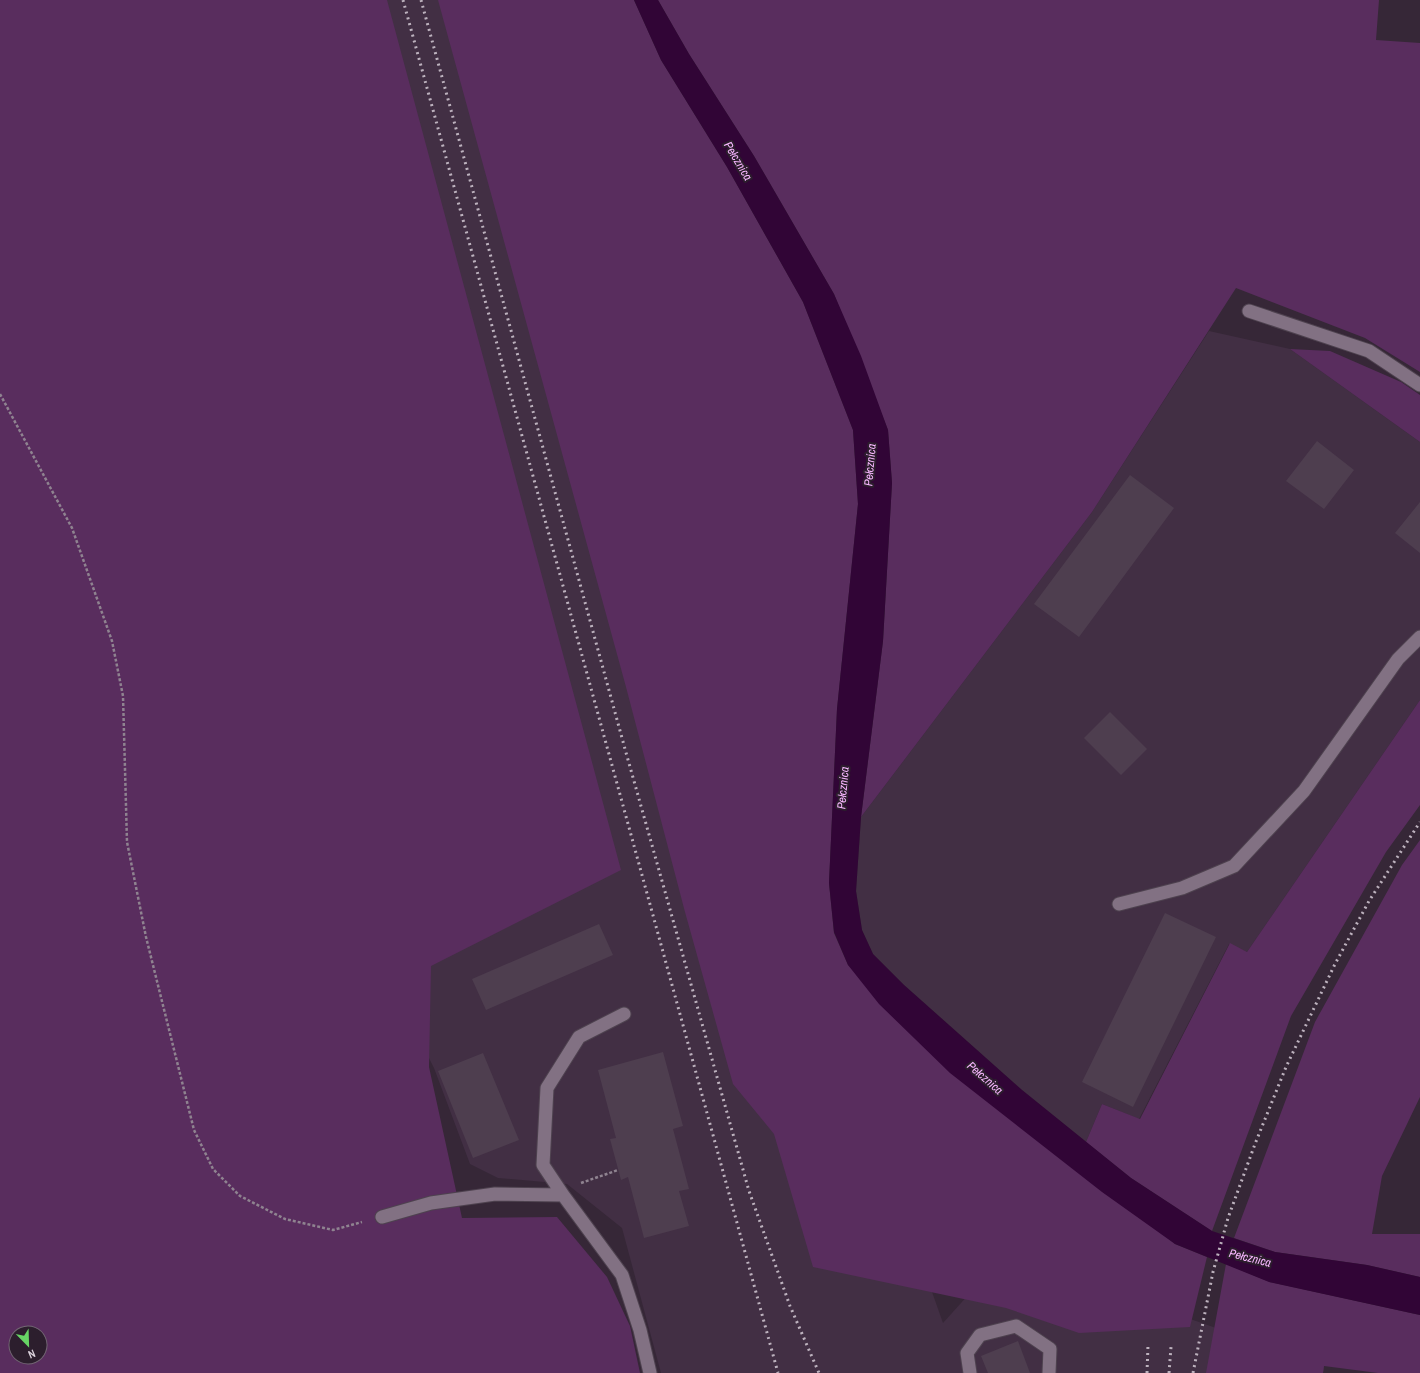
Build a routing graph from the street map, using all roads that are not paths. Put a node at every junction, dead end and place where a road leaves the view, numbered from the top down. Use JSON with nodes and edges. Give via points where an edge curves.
{"nodes":[{"id":1,"x":1249,"y":312,"type":"dead end"},
{"id":2,"x":1420,"y":385,"type":"edge"},
{"id":3,"x":1420,"y":637,"type":"edge"},
{"id":4,"x":1119,"y":904,"type":"dead end"},
{"id":5,"x":624,"y":1014,"type":"dead end"},
{"id":6,"x":562,"y":1195,"type":"junction"},
{"id":7,"x":382,"y":1217,"type":"road end"},
{"id":8,"x":650,"y":1373,"type":"edge"},
{"id":9,"x":970,"y":1373,"type":"edge"},
{"id":10,"x":1049,"y":1373,"type":"edge"}],
"edges":[{"from":1,"to":2,"type":"lane","via":[[1369,352]]},
{"from":3,"to":4,"type":"lane","via":[[1398,660],[1304,791],[1234,866],[1182,888]]},
{"from":5,"to":6,"type":"lane","via":[[579,1038],[547,1088],[543,1165]]},
{"from":6,"to":7,"type":"lane","via":[[495,1194],[431,1203]]},
{"from":6,"to":8,"type":"lane","via":[[622,1275],[640,1330]]},
{"from":9,"to":10,"type":"lane","via":[[967,1353],[980,1334],[1016,1326],[1050,1349]]}]}
